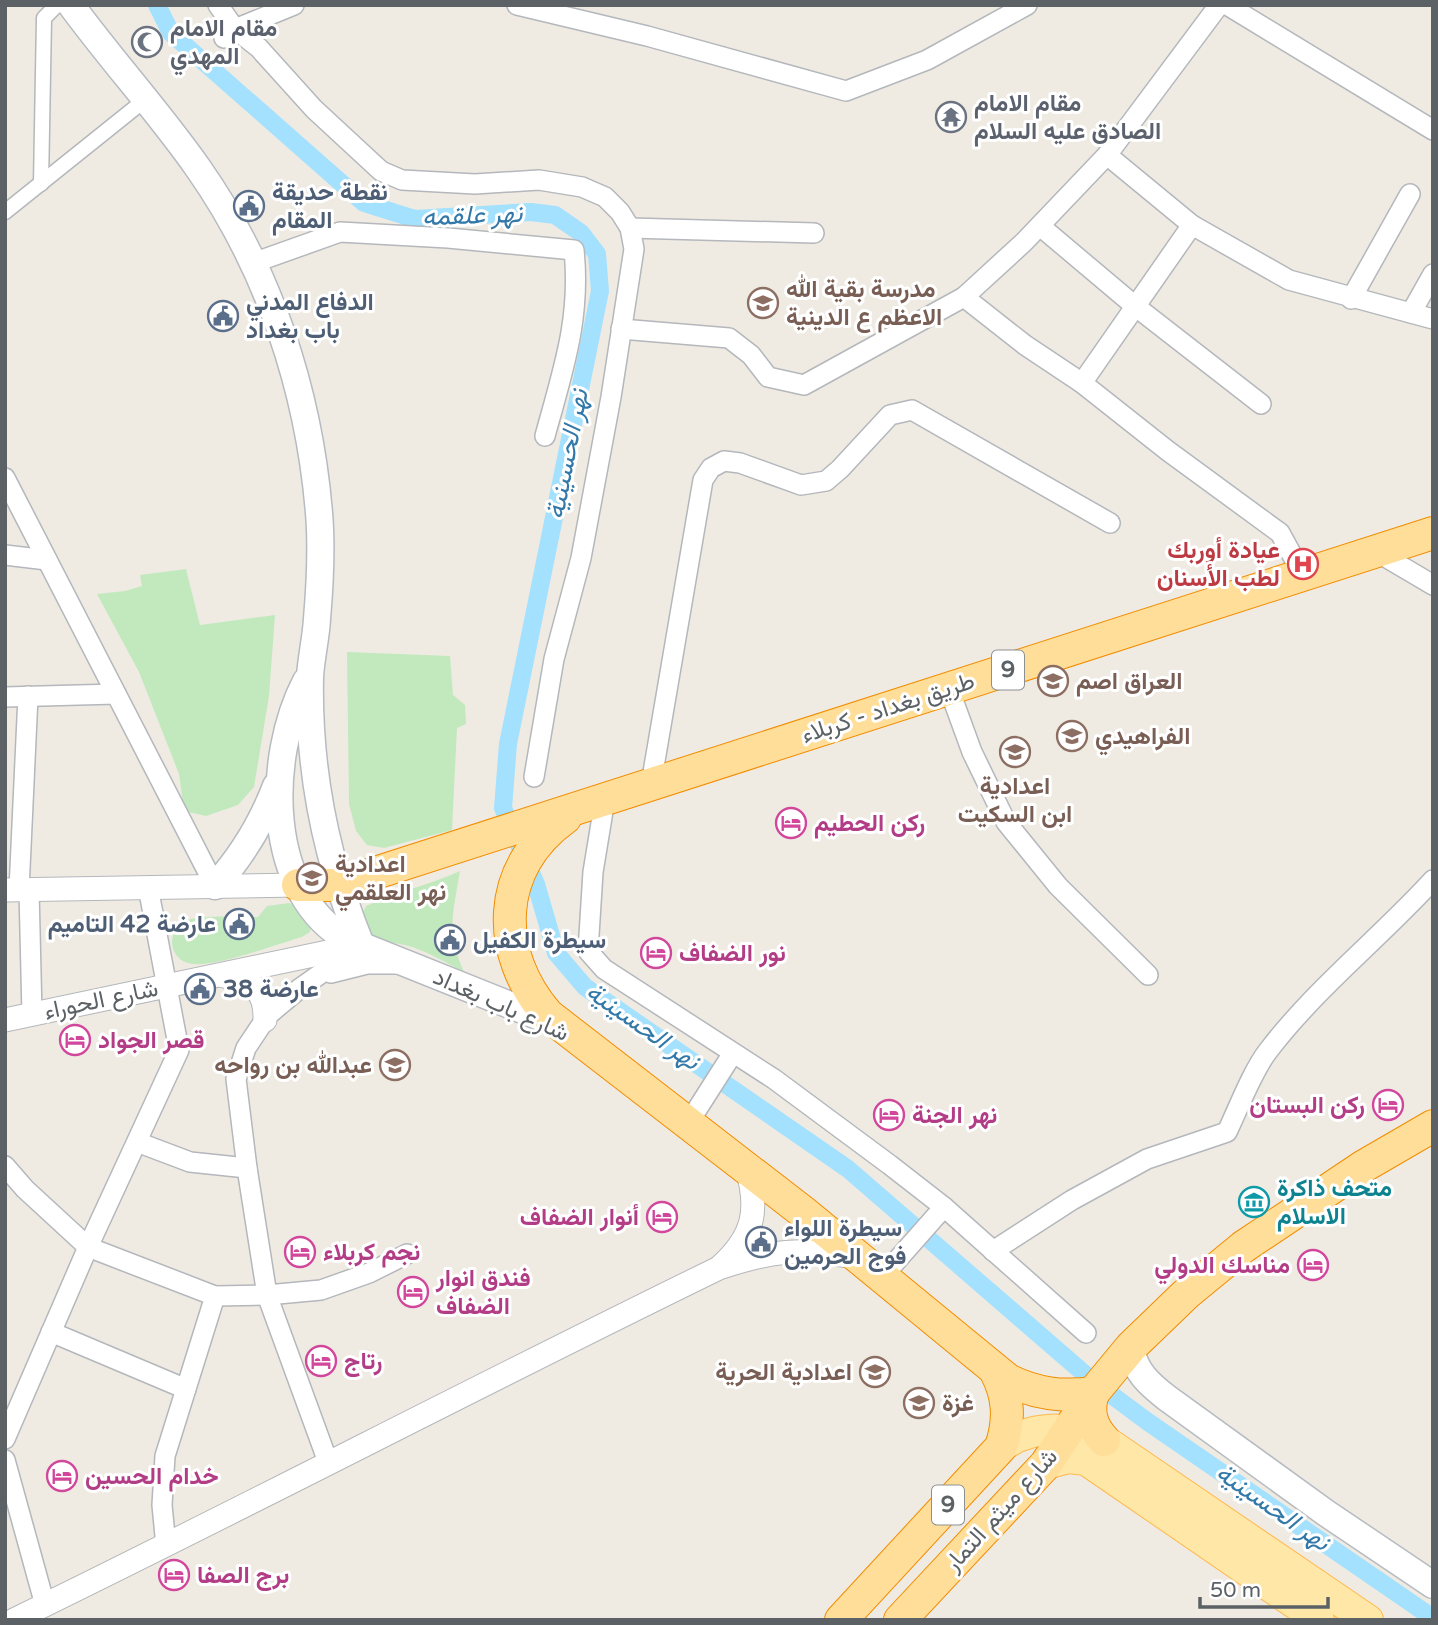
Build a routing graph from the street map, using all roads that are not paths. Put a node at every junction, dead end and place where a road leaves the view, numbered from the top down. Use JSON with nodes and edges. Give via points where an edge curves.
{"nodes":[{"id":1,"x":57,"y":5,"type":"edge"},
{"id":2,"x":71,"y":5,"type":"edge"},
{"id":3,"x":218,"y":5,"type":"edge"},
{"id":4,"x":293,"y":5,"type":"edge"},
{"id":5,"x":517,"y":5,"type":"edge"},
{"id":6,"x":1027,"y":5,"type":"edge"},
{"id":7,"x":1219,"y":5,"type":"edge"},
{"id":8,"x":1227,"y":5,"type":"edge"},
{"id":9,"x":541,"y":8,"type":"edge"},
{"id":10,"x":230,"y":34,"type":"junction"},
{"id":11,"x":146,"y":99,"type":"junction"},
{"id":12,"x":1433,"y":130,"type":"edge"},
{"id":13,"x":1107,"y":155,"type":"junction"},
{"id":14,"x":41,"y":184,"type":"junction"},
{"id":15,"x":1410,"y":194,"type":"dead end"},
{"id":16,"x":5,"y":212,"type":"edge"},
{"id":17,"x":1192,"y":225,"type":"junction"},
{"id":18,"x":1040,"y":226,"type":"junction"},
{"id":19,"x":630,"y":228,"type":"junction"},
{"id":20,"x":814,"y":233,"type":"dead end"},
{"id":21,"x":253,"y":263,"type":"junction"},
{"id":22,"x":1433,"y":274,"type":"edge"},
{"id":23,"x":964,"y":297,"type":"junction"},
{"id":24,"x":1351,"y":299,"type":"junction"},
{"id":25,"x":1135,"y":306,"type":"junction"},
{"id":26,"x":1411,"y":313,"type":"junction"},
{"id":27,"x":1433,"y":319,"type":"edge"},
{"id":28,"x":621,"y":329,"type":"junction"},
{"id":29,"x":1082,"y":383,"type":"junction"},
{"id":30,"x":1261,"y":404,"type":"dead end"},
{"id":31,"x":545,"y":436,"type":"dead end"},
{"id":32,"x":5,"y":478,"type":"edge"},
{"id":33,"x":1110,"y":523,"type":"dead end"},
{"id":34,"x":1433,"y":533,"type":"edge"},
{"id":35,"x":1377,"y":552,"type":"junction"},
{"id":36,"x":5,"y":555,"type":"edge"},
{"id":37,"x":47,"y":560,"type":"junction"},
{"id":38,"x":1303,"y":575,"type":"junction"},
{"id":39,"x":1433,"y":585,"type":"edge"},
{"id":40,"x":310,"y":673,"type":"junction"},
{"id":41,"x":949,"y":689,"type":"junction"},
{"id":42,"x":116,"y":694,"type":"junction"},
{"id":43,"x":28,"y":696,"type":"junction"},
{"id":44,"x":5,"y":697,"type":"edge"},
{"id":45,"x":279,"y":777,"type":"junction"},
{"id":46,"x":534,"y":777,"type":"dead end"},
{"id":47,"x":652,"y":784,"type":"junction"},
{"id":48,"x":578,"y":810,"type":"junction"},
{"id":49,"x":1433,"y":880,"type":"edge"},
{"id":50,"x":298,"y":885,"type":"junction"},
{"id":51,"x":338,"y":885,"type":"junction"},
{"id":52,"x":215,"y":886,"type":"junction"},
{"id":53,"x":148,"y":887,"type":"junction"},
{"id":54,"x":18,"y":890,"type":"edge"},
{"id":55,"x":361,"y":945,"type":"junction"},
{"id":56,"x":412,"y":966,"type":"junction"},
{"id":57,"x":217,"y":975,"type":"junction"},
{"id":58,"x":1148,"y":975,"type":"dead end"},
{"id":59,"x":166,"y":986,"type":"junction"},
{"id":60,"x":299,"y":989,"type":"junction"},
{"id":61,"x":33,"y":1014,"type":"junction"},
{"id":62,"x":5,"y":1020,"type":"edge"},
{"id":63,"x":265,"y":1020,"type":"junction"},
{"id":64,"x":560,"y":1025,"type":"junction"},
{"id":65,"x":733,"y":1052,"type":"junction"},
{"id":66,"x":696,"y":1110,"type":"junction"},
{"id":67,"x":1433,"y":1126,"type":"edge"},
{"id":68,"x":137,"y":1142,"type":"junction"},
{"id":69,"x":5,"y":1166,"type":"edge"},
{"id":70,"x":247,"y":1168,"type":"junction"},
{"id":71,"x":747,"y":1168,"type":"junction"},
{"id":72,"x":944,"y":1207,"type":"junction"},
{"id":73,"x":88,"y":1247,"type":"junction"},
{"id":74,"x":993,"y":1251,"type":"junction"},
{"id":75,"x":407,"y":1254,"type":"dead end"},
{"id":76,"x":880,"y":1264,"type":"junction"},
{"id":77,"x":719,"y":1268,"type":"junction"},
{"id":78,"x":267,"y":1295,"type":"junction"},
{"id":79,"x":215,"y":1296,"type":"junction"},
{"id":80,"x":51,"y":1332,"type":"junction"},
{"id":81,"x":1086,"y":1333,"type":"dead end"},
{"id":82,"x":1131,"y":1348,"type":"junction"},
{"id":83,"x":996,"y":1372,"type":"junction"},
{"id":84,"x":187,"y":1389,"type":"junction"},
{"id":85,"x":1093,"y":1393,"type":"junction"},
{"id":86,"x":1071,"y":1429,"type":"junction"},
{"id":87,"x":5,"y":1439,"type":"edge"},
{"id":88,"x":1002,"y":1447,"type":"junction"},
{"id":89,"x":1097,"y":1451,"type":"junction"},
{"id":90,"x":5,"y":1460,"type":"edge"},
{"id":91,"x":328,"y":1462,"type":"junction"},
{"id":92,"x":1046,"y":1464,"type":"junction"},
{"id":93,"x":166,"y":1546,"type":"junction"},
{"id":94,"x":1433,"y":1585,"type":"edge"},
{"id":95,"x":45,"y":1605,"type":"junction"},
{"id":96,"x":14,"y":1620,"type":"edge"},
{"id":97,"x":842,"y":1620,"type":"edge"},
{"id":98,"x":900,"y":1620,"type":"edge"},
{"id":99,"x":1319,"y":1620,"type":"edge"},
{"id":100,"x":1368,"y":1620,"type":"edge"}],
"edges":[{"from":1,"to":14,"type":"street","via":[[44,18]]},
{"from":2,"to":11,"type":"main road"},
{"from":3,"to":10,"type":"street"},
{"from":4,"to":10,"type":"street"},
{"from":5,"to":9,"type":"street"},
{"from":6,"to":9,"type":"street","via":[[928,60],[846,91]]},
{"from":7,"to":13,"type":"street"},
{"from":8,"to":12,"type":"street"},
{"from":10,"to":19,"type":"street","via":[[259,48],[314,109],[381,171],[402,180],[475,184],[539,180],[582,187],[604,197]]},
{"from":11,"to":14,"type":"street"},
{"from":11,"to":21,"type":"main road","via":[[200,170]]},
{"from":13,"to":17,"type":"street"},
{"from":13,"to":18,"type":"street"},
{"from":14,"to":16,"type":"street"},
{"from":15,"to":24,"type":"street"},
{"from":17,"to":24,"type":"street","via":[[1289,280]]},
{"from":17,"to":25,"type":"street"},
{"from":18,"to":23,"type":"street"},
{"from":18,"to":25,"type":"street"},
{"from":19,"to":20,"type":"street"},
{"from":19,"to":28,"type":"street","via":[[634,249]]},
{"from":21,"to":31,"type":"street","via":[[340,232],[574,250],[577,285],[571,339]]},
{"from":21,"to":40,"type":"main road","via":[[291,362],[314,464],[320,569]]},
{"from":22,"to":26,"type":"street"},
{"from":23,"to":28,"type":"street","via":[[804,385],[768,377],[751,355],[729,338]]},
{"from":23,"to":29,"type":"street"},
{"from":24,"to":26,"type":"street"},
{"from":25,"to":29,"type":"street"},
{"from":25,"to":30,"type":"street"},
{"from":26,"to":27,"type":"street"},
{"from":28,"to":46,"type":"street","via":[[581,558],[554,659]]},
{"from":29,"to":38,"type":"street","via":[[1280,533]]},
{"from":32,"to":37,"type":"street"},
{"from":33,"to":47,"type":"street","via":[[912,410],[890,415],[826,481],[801,485],[724,461],[711,468],[703,481]]},
{"from":34,"to":35,"type":"highway","name":"طريق بغداد - كربلاء","number":"9"},
{"from":35,"to":38,"type":"highway","name":"طريق بغداد - كربلاء","number":"9"},
{"from":35,"to":39,"type":"street"},
{"from":36,"to":37,"type":"street"},
{"from":37,"to":42,"type":"street"},
{"from":38,"to":41,"type":"highway","name":"طريق بغداد - كربلاء","number":"9"},
{"from":40,"to":45,"type":"main road","via":[[292,713]]},
{"from":40,"to":51,"type":"main road","via":[[314,769]]},
{"from":41,"to":47,"type":"highway","name":"طريق بغداد - كربلاء","number":"9"},
{"from":41,"to":58,"type":"street","via":[[1006,822],[1058,886]]},
{"from":42,"to":43,"type":"street"},
{"from":42,"to":52,"type":"street"},
{"from":43,"to":44,"type":"street"},
{"from":43,"to":54,"type":"street"},
{"from":45,"to":50,"type":"main road","name":"شارع باب بغداد","via":[[283,832]]},
{"from":45,"to":52,"type":"main road","via":[[246,847]]},
{"from":47,"to":48,"type":"highway","name":"طريق بغداد - كربلاء","number":"9"},
{"from":48,"to":51,"type":"highway","name":"طريق بغداد - كربلاء"},
{"from":48,"to":64,"type":"highway","number":"9","via":[[534,847],[518,873],[510,909],[513,952],[530,992]]},
{"from":48,"to":65,"type":"street","via":[[593,872],[588,951],[604,969]]},
{"from":49,"to":74,"type":"street","via":[[1316,996],[1266,1053],[1227,1132],[1147,1159]]},
{"from":50,"to":51,"type":"highway","name":"طريق بغداد - كربلاء"},
{"from":50,"to":52,"type":"street"},
{"from":50,"to":55,"type":"main road","name":"شارع باب بغداد","via":[[323,922]]},
{"from":51,"to":55,"type":"main road"},
{"from":52,"to":53,"type":"street"},
{"from":53,"to":54,"type":"street"},
{"from":53,"to":59,"type":"street"},
{"from":54,"to":61,"type":"street"},
{"from":55,"to":56,"type":"main road","name":"شارع باب بغداد"},
{"from":55,"to":57,"type":"street","name":"شارع الحوراء"},
{"from":55,"to":60,"type":"street"},
{"from":56,"to":60,"type":"street","via":[[353,966]]},
{"from":56,"to":64,"type":"main road","name":"شارع باب بغداد"},
{"from":57,"to":59,"type":"street","name":"شارع الحوراء"},
{"from":57,"to":63,"type":"street","via":[[243,978],[253,985],[265,1007]]},
{"from":59,"to":61,"type":"street","name":"شارع الحوراء"},
{"from":59,"to":68,"type":"street","via":[[178,1050]]},
{"from":60,"to":63,"type":"street"},
{"from":61,"to":62,"type":"street","name":"شارع الحوراء"},
{"from":63,"to":70,"type":"street","via":[[246,1048],[236,1079]]},
{"from":64,"to":66,"type":"highway","name":"شارع باب بغداد","number":"9"},
{"from":65,"to":66,"type":"street"},
{"from":65,"to":72,"type":"street"},
{"from":66,"to":71,"type":"highway","name":"شارع باب بغداد","number":"9"},
{"from":67,"to":82,"type":"highway","number":"9","via":[[1243,1247]]},
{"from":68,"to":70,"type":"street","via":[[190,1162]]},
{"from":68,"to":73,"type":"street"},
{"from":69,"to":73,"type":"street"},
{"from":70,"to":78,"type":"street"},
{"from":71,"to":76,"type":"highway","name":"شارع باب بغداد","number":"9"},
{"from":71,"to":77,"type":"street","via":[[754,1190],[748,1234]]},
{"from":72,"to":74,"type":"street"},
{"from":72,"to":76,"type":"street"},
{"from":73,"to":79,"type":"street"},
{"from":73,"to":80,"type":"street"},
{"from":74,"to":81,"type":"street"},
{"from":75,"to":78,"type":"street","via":[[321,1290]]},
{"from":76,"to":77,"type":"street","via":[[825,1251],[789,1250]]},
{"from":76,"to":83,"type":"highway","name":"شارع باب بغداد","number":"9"},
{"from":77,"to":91,"type":"street"},
{"from":78,"to":79,"type":"street"},
{"from":78,"to":91,"type":"street"},
{"from":79,"to":84,"type":"street"},
{"from":80,"to":84,"type":"street"},
{"from":80,"to":87,"type":"street"},
{"from":82,"to":85,"type":"highway","number":"9"},
{"from":82,"to":94,"type":"main road","via":[[1138,1369],[1152,1386]]},
{"from":83,"to":85,"type":"highway","name":"شارع باب بغداد","via":[[1042,1393]]},
{"from":83,"to":88,"type":"highway","name":"شارع ميثم التمار","via":[[1007,1402]]},
{"from":84,"to":93,"type":"street","via":[[165,1456],[162,1505]]},
{"from":85,"to":86,"type":"highway","name":"شارع ميثم التمار","number":"9"},
{"from":85,"to":89,"type":"highway","via":[[1090,1415]]},
{"from":86,"to":88,"type":"main road","via":[[1040,1431]]},
{"from":86,"to":89,"type":"main road"},
{"from":86,"to":92,"type":"highway","name":"شارع ميثم التمار","number":"9"},
{"from":88,"to":97,"type":"highway","name":"شارع ميثم التمار","number":"9"},
{"from":89,"to":92,"type":"main road"},
{"from":89,"to":99,"type":"main road"},
{"from":89,"to":100,"type":"main road"},
{"from":90,"to":95,"type":"street"},
{"from":91,"to":93,"type":"street"},
{"from":92,"to":98,"type":"highway","name":"شارع ميثم التمار","number":"9"},
{"from":93,"to":95,"type":"street"},
{"from":95,"to":96,"type":"street"}]}
